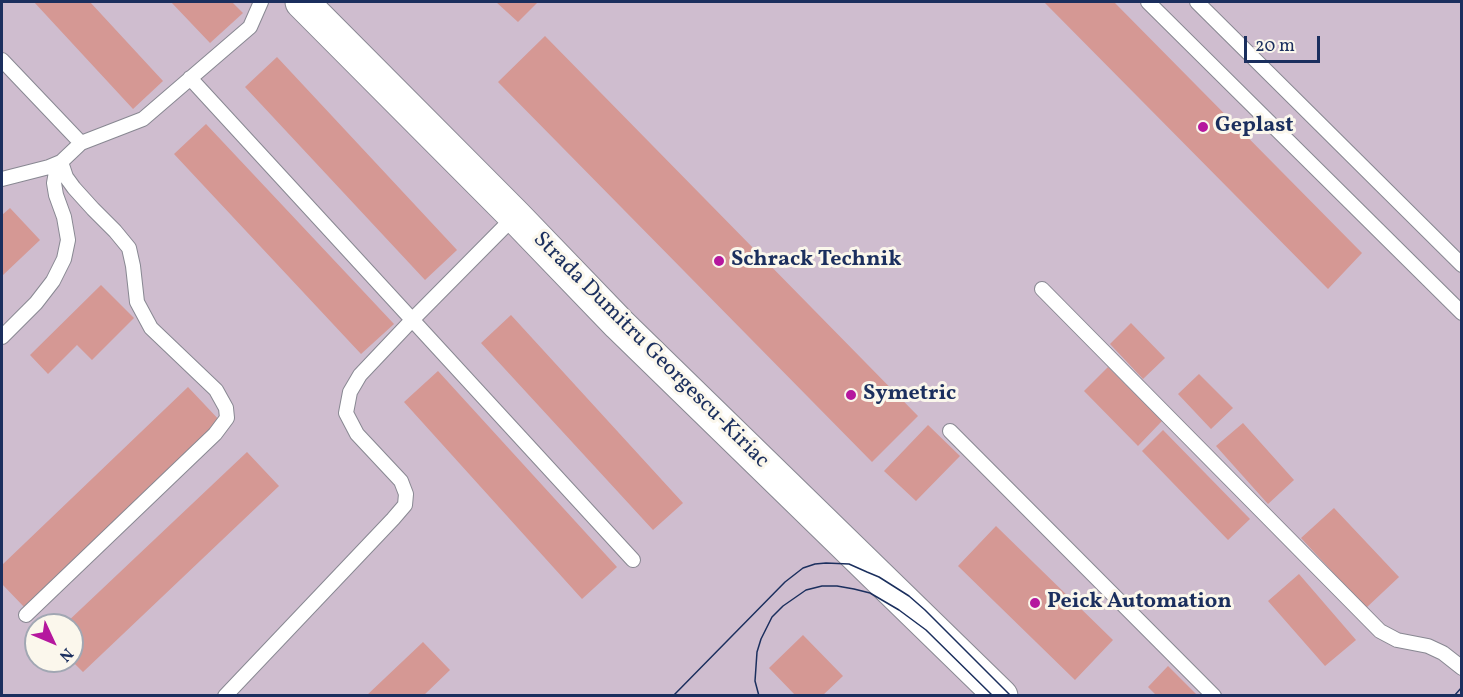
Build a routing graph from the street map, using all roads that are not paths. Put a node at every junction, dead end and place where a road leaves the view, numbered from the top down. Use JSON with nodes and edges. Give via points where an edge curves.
{"nodes":[{"id":1,"x":261,"y":2,"type":"edge"},
{"id":2,"x":302,"y":2,"type":"edge"},
{"id":3,"x":1148,"y":2,"type":"edge"},
{"id":4,"x":1197,"y":2,"type":"edge"},
{"id":5,"x":2,"y":60,"type":"edge"},
{"id":6,"x":190,"y":78,"type":"junction"},
{"id":7,"x":81,"y":143,"type":"junction"},
{"id":8,"x":61,"y":162,"type":"junction"},
{"id":9,"x":2,"y":179,"type":"edge"},
{"id":10,"x":515,"y":216,"type":"junction"},
{"id":11,"x":1461,"y":265,"type":"edge"},
{"id":12,"x":1042,"y":289,"type":"dead end"},
{"id":13,"x":1461,"y":313,"type":"edge"},
{"id":14,"x":413,"y":319,"type":"junction"},
{"id":15,"x":2,"y":338,"type":"edge"},
{"id":16,"x":950,"y":431,"type":"dead end"},
{"id":17,"x":633,"y":560,"type":"dead end"},
{"id":18,"x":28,"y":613,"type":"edge"},
{"id":19,"x":1461,"y":668,"type":"edge"},
{"id":20,"x":225,"y":696,"type":"edge"},
{"id":21,"x":1002,"y":696,"type":"edge"},
{"id":22,"x":1214,"y":696,"type":"edge"}],
"edges":[{"from":1,"to":6,"type":"lane","via":[[250,27]]},
{"from":2,"to":10,"type":"main road","name":"Strada Dumitru Georgescu-Kiriac"},
{"from":3,"to":13,"type":"lane"},
{"from":4,"to":11,"type":"lane"},
{"from":5,"to":7,"type":"lane"},
{"from":6,"to":7,"type":"lane","via":[[143,119]]},
{"from":6,"to":14,"type":"lane"},
{"from":7,"to":8,"type":"lane"},
{"from":8,"to":9,"type":"lane"},
{"from":8,"to":15,"type":"lane","via":[[54,183],[68,240],[64,259],[36,303]]},
{"from":8,"to":18,"type":"lane","via":[[74,188],[129,248],[137,302],[151,328],[216,390],[227,418],[215,434]]},
{"from":10,"to":14,"type":"lane"},
{"from":10,"to":21,"type":"main road","name":"Strada Dumitru Georgescu-Kiriac","via":[[619,324]]},
{"from":12,"to":19,"type":"lane","via":[[1380,631],[1397,640],[1428,646]]},
{"from":14,"to":17,"type":"lane"},
{"from":14,"to":20,"type":"lane","via":[[360,375],[350,392],[346,413],[357,434],[401,481],[405,505]]},
{"from":16,"to":22,"type":"lane"}]}
